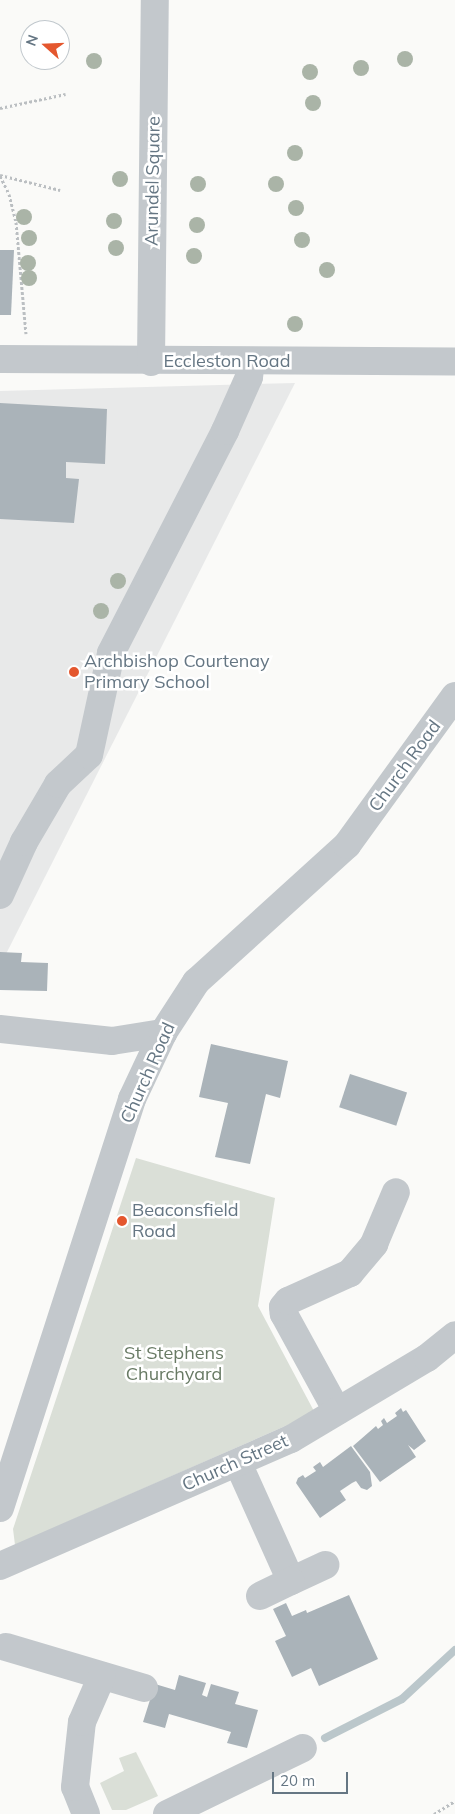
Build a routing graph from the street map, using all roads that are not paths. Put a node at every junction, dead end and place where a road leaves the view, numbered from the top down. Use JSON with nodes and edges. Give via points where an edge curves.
{"nodes":[{"id":1,"x":155,"y":0,"type":"edge"},
{"id":2,"x":0,"y":359,"type":"edge"},
{"id":3,"x":251,"y":361,"type":"junction"},
{"id":4,"x":455,"y":361,"type":"edge"},
{"id":5,"x":151,"y":362,"type":"junction"},
{"id":6,"x":455,"y":696,"type":"edge"},
{"id":7,"x":0,"y":895,"type":"edge"},
{"id":8,"x":0,"y":1029,"type":"edge"},
{"id":9,"x":163,"y":1033,"type":"junction"},
{"id":10,"x":396,"y":1192,"type":"dead end"},
{"id":11,"x":455,"y":1335,"type":"edge"},
{"id":12,"x":337,"y":1411,"type":"junction"},
{"id":13,"x":238,"y":1463,"type":"junction"},
{"id":14,"x":0,"y":1508,"type":"edge"},
{"id":15,"x":325,"y":1565,"type":"dead end"},
{"id":16,"x":0,"y":1566,"type":"edge"},
{"id":17,"x":291,"y":1581,"type":"junction"},
{"id":18,"x":260,"y":1596,"type":"dead end"},
{"id":19,"x":6,"y":1647,"type":"dead end"},
{"id":20,"x":102,"y":1676,"type":"junction"},
{"id":21,"x":144,"y":1688,"type":"dead end"},
{"id":22,"x":303,"y":1748,"type":"dead end"},
{"id":23,"x":86,"y":1814,"type":"edge"},
{"id":24,"x":166,"y":1814,"type":"edge"}],
"edges":[{"from":1,"to":5,"type":"street","name":"Arundel Square"},
{"from":2,"to":5,"type":"street","name":"Eccleston Road"},
{"from":3,"to":4,"type":"street","name":"Eccleston Road"},
{"from":3,"to":5,"type":"street","name":"Eccleston Road"},
{"from":3,"to":7,"type":"street","via":[[249,377],[225,431],[110,654],[89,755],[58,784],[24,842]]},
{"from":6,"to":9,"type":"street","name":"Church Road","via":[[347,845],[196,982]]},
{"from":8,"to":9,"type":"street","via":[[112,1041]]},
{"from":9,"to":14,"type":"street","name":"Church Road","via":[[132,1099]]},
{"from":10,"to":12,"type":"street","via":[[374,1244],[350,1273],[288,1301],[283,1307]]},
{"from":11,"to":12,"type":"street","name":"Church Street","via":[[427,1358]]},
{"from":12,"to":13,"type":"street","name":"Church Street","via":[[291,1439]]},
{"from":13,"to":16,"type":"street","name":"Church Street"},
{"from":13,"to":17,"type":"street"},
{"from":15,"to":17,"type":"street"},
{"from":17,"to":18,"type":"street"},
{"from":19,"to":20,"type":"street"},
{"from":20,"to":21,"type":"street"},
{"from":20,"to":23,"type":"street","via":[[82,1722],[75,1787]]},
{"from":22,"to":24,"type":"street"}]}
